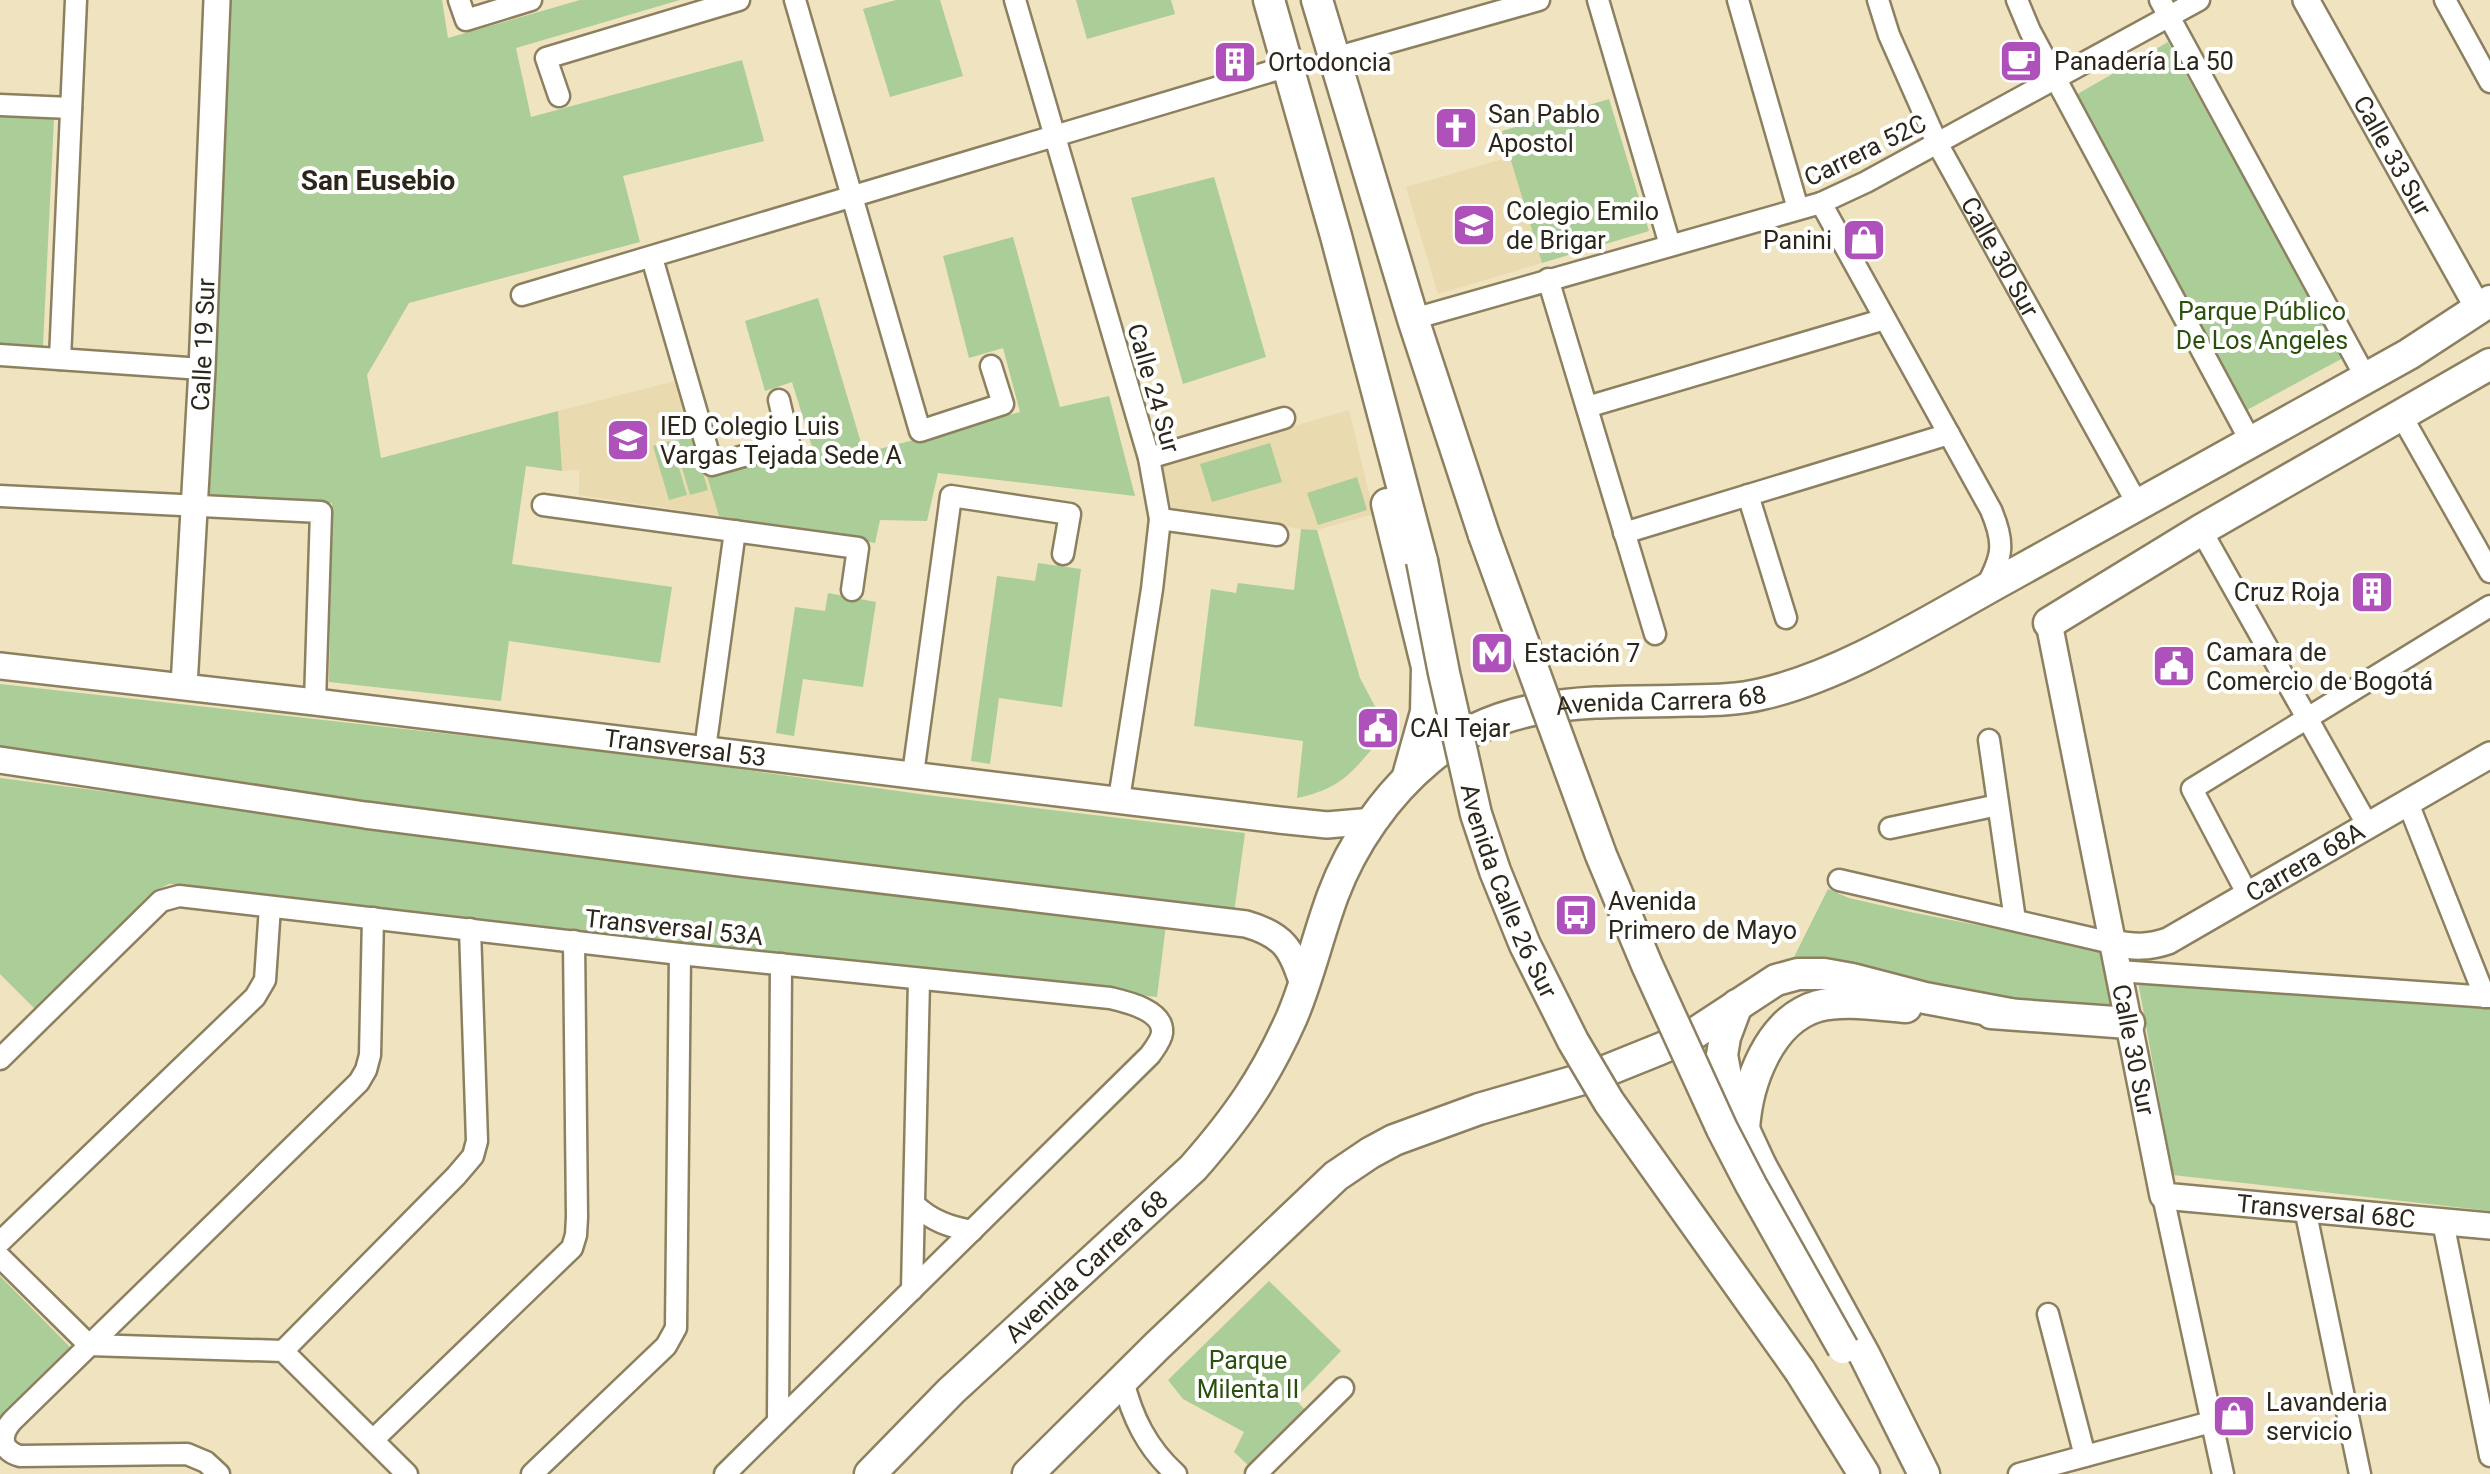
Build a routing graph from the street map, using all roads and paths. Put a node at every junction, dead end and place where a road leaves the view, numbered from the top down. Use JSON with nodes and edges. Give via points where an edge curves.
{"nodes":[{"id":1,"x":76,"y":0,"type":"edge"},
{"id":2,"x":217,"y":0,"type":"edge"},
{"id":3,"x":531,"y":0,"type":"edge"},
{"id":4,"x":738,"y":0,"type":"edge"},
{"id":5,"x":795,"y":0,"type":"edge"},
{"id":6,"x":1015,"y":0,"type":"edge"},
{"id":7,"x":1269,"y":0,"type":"edge"},
{"id":8,"x":1317,"y":0,"type":"edge"},
{"id":9,"x":1538,"y":0,"type":"edge"},
{"id":10,"x":1598,"y":0,"type":"edge"},
{"id":11,"x":1738,"y":0,"type":"edge"},
{"id":12,"x":1878,"y":0,"type":"edge"},
{"id":13,"x":2017,"y":0,"type":"edge"},
{"id":14,"x":2199,"y":0,"type":"edge"},
{"id":15,"x":2306,"y":0,"type":"edge"},
{"id":16,"x":2445,"y":0,"type":"edge"},
{"id":17,"x":2165,"y":8,"type":"edge"},
{"id":18,"x":462,"y":10,"type":"edge"},
{"id":19,"x":1463,"y":10,"type":"edge"},
{"id":20,"x":1334,"y":58,"type":"junction"},
{"id":21,"x":1289,"y":66,"type":"junction"},
{"id":22,"x":2056,"y":78,"type":"junction"},
{"id":23,"x":2490,"y":82,"type":"edge"},
{"id":24,"x":558,"y":96,"type":"dead end"},
{"id":25,"x":0,"y":105,"type":"edge"},
{"id":26,"x":71,"y":108,"type":"junction"},
{"id":27,"x":1056,"y":137,"type":"junction"},
{"id":28,"x":1937,"y":143,"type":"junction"},
{"id":29,"x":852,"y":198,"type":"junction"},
{"id":30,"x":1821,"y":203,"type":"junction"},
{"id":31,"x":1798,"y":209,"type":"junction"},
{"id":32,"x":1336,"y":236,"type":"junction"},
{"id":33,"x":1670,"y":244,"type":"junction"},
{"id":34,"x":652,"y":258,"type":"junction"},
{"id":35,"x":1548,"y":279,"type":"junction"},
{"id":36,"x":522,"y":295,"type":"dead end"},
{"id":37,"x":2484,"y":304,"type":"edge"},
{"id":38,"x":1413,"y":318,"type":"junction"},
{"id":39,"x":1885,"y":319,"type":"junction"},
{"id":40,"x":0,"y":355,"type":"edge"},
{"id":41,"x":60,"y":359,"type":"junction"},
{"id":42,"x":2490,"y":364,"type":"edge"},
{"id":43,"x":991,"y":366,"type":"dead end"},
{"id":44,"x":202,"y":368,"type":"junction"},
{"id":45,"x":2366,"y":378,"type":"junction"},
{"id":46,"x":779,"y":400,"type":"dead end"},
{"id":47,"x":1587,"y":408,"type":"junction"},
{"id":48,"x":2401,"y":415,"type":"junction"},
{"id":49,"x":1284,"y":418,"type":"dead end"},
{"id":50,"x":1949,"y":434,"type":"junction"},
{"id":51,"x":2251,"y":442,"type":"junction"},
{"id":52,"x":1149,"y":458,"type":"junction"},
{"id":53,"x":1748,"y":495,"type":"junction"},
{"id":54,"x":0,"y":496,"type":"edge"},
{"id":55,"x":543,"y":505,"type":"dead end"},
{"id":56,"x":2138,"y":505,"type":"junction"},
{"id":57,"x":194,"y":507,"type":"junction"},
{"id":58,"x":1160,"y":519,"type":"junction"},
{"id":59,"x":2201,"y":530,"type":"junction"},
{"id":60,"x":735,"y":531,"type":"junction"},
{"id":61,"x":1624,"y":533,"type":"junction"},
{"id":62,"x":1277,"y":535,"type":"dead end"},
{"id":63,"x":1063,"y":554,"type":"dead end"},
{"id":64,"x":2490,"y":572,"type":"edge"},
{"id":65,"x":852,"y":590,"type":"dead end"},
{"id":66,"x":1984,"y":590,"type":"junction"},
{"id":67,"x":2490,"y":606,"type":"edge"},
{"id":68,"x":1786,"y":618,"type":"dead end"},
{"id":69,"x":2049,"y":623,"type":"joint"},
{"id":70,"x":1654,"y":634,"type":"dead end"},
{"id":71,"x":0,"y":666,"type":"edge"},
{"id":72,"x":184,"y":686,"type":"junction"},
{"id":73,"x":315,"y":702,"type":"junction"},
{"id":74,"x":2308,"y":719,"type":"junction"},
{"id":75,"x":1989,"y":740,"type":"dead end"},
{"id":76,"x":705,"y":749,"type":"junction"},
{"id":77,"x":2490,"y":756,"type":"edge"},
{"id":78,"x":0,"y":760,"type":"edge"},
{"id":79,"x":912,"y":774,"type":"junction"},
{"id":80,"x":1406,"y":781,"type":"junction"},
{"id":81,"x":1119,"y":799,"type":"junction"},
{"id":82,"x":2408,"y":803,"type":"junction"},
{"id":83,"x":1998,"y":805,"type":"junction"},
{"id":84,"x":1372,"y":822,"type":"junction"},
{"id":85,"x":2368,"y":826,"type":"junction"},
{"id":86,"x":1890,"y":828,"type":"dead end"},
{"id":87,"x":1839,"y":880,"type":"dead end"},
{"id":88,"x":2248,"y":895,"type":"junction"},
{"id":89,"x":270,"y":907,"type":"junction"},
{"id":90,"x":374,"y":918,"type":"junction"},
{"id":91,"x":2015,"y":920,"type":"junction"},
{"id":92,"x":470,"y":929,"type":"junction"},
{"id":93,"x":574,"y":941,"type":"junction"},
{"id":94,"x":2112,"y":943,"type":"junction"},
{"id":95,"x":680,"y":954,"type":"junction"},
{"id":96,"x":781,"y":964,"type":"junction"},
{"id":97,"x":2118,"y":971,"type":"junction"},
{"id":98,"x":919,"y":980,"type":"junction"},
{"id":99,"x":1303,"y":986,"type":"junction"},
{"id":100,"x":2487,"y":997,"type":"edge"},
{"id":101,"x":1737,"y":1004,"type":"junction"},
{"id":102,"x":2010,"y":1014,"type":"junction"},
{"id":103,"x":2128,"y":1023,"type":"junction"},
{"id":104,"x":0,"y":1059,"type":"edge"},
{"id":105,"x":1744,"y":1132,"type":"junction"},
{"id":106,"x":2163,"y":1196,"type":"junction"},
{"id":107,"x":916,"y":1205,"type":"junction"},
{"id":108,"x":2304,"y":1209,"type":"junction"},
{"id":109,"x":2444,"y":1222,"type":"junction"},
{"id":110,"x":2490,"y":1226,"type":"edge"},
{"id":111,"x":972,"y":1231,"type":"junction"},
{"id":112,"x":0,"y":1242,"type":"edge"},
{"id":113,"x":0,"y":1258,"type":"edge"},
{"id":114,"x":912,"y":1290,"type":"junction"},
{"id":115,"x":2048,"y":1314,"type":"dead end"},
{"id":116,"x":88,"y":1346,"type":"junction"},
{"id":117,"x":284,"y":1351,"type":"junction"},
{"id":118,"x":1123,"y":1380,"type":"junction"},
{"id":119,"x":1343,"y":1388,"type":"dead end"},
{"id":120,"x":778,"y":1421,"type":"junction"},
{"id":121,"x":2211,"y":1422,"type":"junction"},
{"id":122,"x":373,"y":1440,"type":"junction"},
{"id":123,"x":2085,"y":1456,"type":"junction"},
{"id":124,"x":2490,"y":1456,"type":"edge"},
{"id":125,"x":219,"y":1474,"type":"edge"},
{"id":126,"x":407,"y":1474,"type":"edge"},
{"id":127,"x":532,"y":1474,"type":"edge"},
{"id":128,"x":724,"y":1474,"type":"edge"},
{"id":129,"x":870,"y":1474,"type":"edge"},
{"id":130,"x":1028,"y":1474,"type":"edge"},
{"id":131,"x":1176,"y":1474,"type":"edge"},
{"id":132,"x":1256,"y":1474,"type":"edge"},
{"id":133,"x":1864,"y":1474,"type":"edge"},
{"id":134,"x":1923,"y":1474,"type":"edge"},
{"id":135,"x":2019,"y":1474,"type":"edge"},
{"id":136,"x":2223,"y":1474,"type":"edge"},
{"id":137,"x":2360,"y":1474,"type":"edge"}],
"edges":[{"from":1,"to":26,"type":"street"},
{"from":2,"to":44,"type":"street","name":"Calle 19 Sur"},
{"from":3,"to":18,"type":"street"},
{"from":4,"to":24,"type":"street","via":[[546,58]]},
{"from":5,"to":29,"type":"street"},
{"from":6,"to":27,"type":"street","name":"Calle 24 Sur"},
{"from":7,"to":21,"type":"main road","name":"Avenida Calle 26 Sur"},
{"from":8,"to":20,"type":"main road"},
{"from":9,"to":19,"type":"street"},
{"from":10,"to":33,"type":"street"},
{"from":11,"to":31,"type":"street"},
{"from":12,"to":28,"type":"street","name":"Calle 30 Sur"},
{"from":13,"to":22,"type":"street"},
{"from":14,"to":17,"type":"street","name":"Carrera 52C"},
{"from":15,"to":37,"type":"street","name":"Calle 33 Sur"},
{"from":16,"to":23,"type":"street"},
{"from":17,"to":22,"type":"street","name":"Carrera 52C"},
{"from":17,"to":45,"type":"street"},
{"from":19,"to":20,"type":"street"},
{"from":20,"to":38,"type":"main road"},
{"from":21,"to":27,"type":"street"},
{"from":21,"to":32,"type":"main road","name":"Avenida Calle 26 Sur"},
{"from":22,"to":28,"type":"street","name":"Carrera 52C"},
{"from":22,"to":51,"type":"street"},
{"from":25,"to":26,"type":"street"},
{"from":26,"to":41,"type":"street"},
{"from":27,"to":29,"type":"street"},
{"from":27,"to":52,"type":"street","name":"Calle 24 Sur"},
{"from":28,"to":30,"type":"street","name":"Carrera 52C"},
{"from":28,"to":56,"type":"street","name":"Calle 30 Sur"},
{"from":29,"to":34,"type":"street"},
{"from":29,"to":43,"type":"street","via":[[920,431],[1003,404]]},
{"from":30,"to":31,"type":"street","name":"Carrera 52C"},
{"from":30,"to":39,"type":"street"},
{"from":31,"to":33,"type":"street","name":"Carrera 52C"},
{"from":32,"to":80,"type":"main road","via":[[1382,480],[1427,667],[1426,712]]},
{"from":32,"to":133,"type":"main road","name":"Avenida Calle 26 Sur","bridge":true,"via":[[1422,561],[1476,814],[1525,945],[1609,1102],[1800,1370]]},
{"from":33,"to":35,"type":"street","name":"Carrera 52C"},
{"from":34,"to":36,"type":"street"},
{"from":34,"to":46,"type":"street","via":[[712,465],[789,443]]},
{"from":35,"to":38,"type":"street","name":"Carrera 52C"},
{"from":35,"to":47,"type":"street"},
{"from":37,"to":45,"type":"main road","name":"Avenida Carrera 68"},
{"from":38,"to":134,"type":"main road","bridge":true,"via":[[1484,535],[1647,965],[1736,1157]]},
{"from":39,"to":47,"type":"street"},
{"from":39,"to":50,"type":"street"},
{"from":40,"to":41,"type":"street"},
{"from":41,"to":44,"type":"street"},
{"from":42,"to":48,"type":"main road"},
{"from":44,"to":57,"type":"street","name":"Calle 19 Sur"},
{"from":45,"to":51,"type":"main road","name":"Avenida Carrera 68"},
{"from":47,"to":61,"type":"street"},
{"from":48,"to":59,"type":"main road"},
{"from":48,"to":64,"type":"street"},
{"from":49,"to":52,"type":"street"},
{"from":50,"to":53,"type":"street"},
{"from":50,"to":66,"type":"street","via":[[1999,529],[2000,555]]},
{"from":51,"to":56,"type":"main road","name":"Avenida Carrera 68"},
{"from":52,"to":58,"type":"street","name":"Calle 24 Sur"},
{"from":53,"to":61,"type":"street"},
{"from":53,"to":68,"type":"street"},
{"from":54,"to":57,"type":"street"},
{"from":55,"to":60,"type":"street"},
{"from":56,"to":66,"type":"main road","name":"Avenida Carrera 68"},
{"from":57,"to":72,"type":"street","name":"Calle 19 Sur"},
{"from":57,"to":73,"type":"street","via":[[321,512]]},
{"from":58,"to":62,"type":"street"},
{"from":58,"to":81,"type":"street","name":"Calle 24 Sur"},
{"from":59,"to":69,"type":"main road"},
{"from":59,"to":74,"type":"street"},
{"from":60,"to":65,"type":"street","via":[[858,548]]},
{"from":60,"to":76,"type":"street"},
{"from":61,"to":70,"type":"street"},
{"from":63,"to":79,"type":"street","via":[[1070,514],[951,496]]},
{"from":66,"to":80,"type":"main road","name":"Avenida Carrera 68","via":[[1787,688],[1740,698],[1528,710],[1447,744]]},
{"from":67,"to":74,"type":"street"},
{"from":69,"to":94,"type":"street","name":"Calle 30 Sur"},
{"from":71,"to":72,"type":"street","name":"Transversal 53"},
{"from":72,"to":73,"type":"street","name":"Transversal 53"},
{"from":73,"to":76,"type":"street","name":"Transversal 53"},
{"from":74,"to":85,"type":"street"},
{"from":74,"to":88,"type":"street","via":[[2192,789]]},
{"from":75,"to":83,"type":"street"},
{"from":76,"to":79,"type":"street","name":"Transversal 53"},
{"from":77,"to":82,"type":"street","name":"Carrera 68A"},
{"from":78,"to":99,"type":"street","via":[[365,815],[1246,924],[1285,944]]},
{"from":79,"to":81,"type":"street","name":"Transversal 53"},
{"from":80,"to":84,"type":"main road","name":"Avenida Carrera 68"},
{"from":81,"to":84,"type":"street","name":"Transversal 53","via":[[1327,825]]},
{"from":82,"to":85,"type":"street","name":"Carrera 68A"},
{"from":82,"to":100,"type":"street"},
{"from":83,"to":86,"type":"street"},
{"from":83,"to":91,"type":"street"},
{"from":84,"to":99,"type":"main road","name":"Avenida Carrera 68","via":[[1332,895]]},
{"from":85,"to":88,"type":"street","name":"Carrera 68A"},
{"from":87,"to":91,"type":"street"},
{"from":88,"to":94,"type":"street","name":"Carrera 68A","via":[[2152,947]]},
{"from":89,"to":90,"type":"street","name":"Transversal 53A"},
{"from":89,"to":104,"type":"street","name":"Transversal 53A","via":[[179,896],[161,901]]},
{"from":89,"to":112,"type":"street","via":[[262,988]]},
{"from":90,"to":92,"type":"street","name":"Transversal 53A"},
{"from":90,"to":116,"type":"street","via":[[370,1055],[359,1082]]},
{"from":91,"to":94,"type":"street"},
{"from":92,"to":93,"type":"street","name":"Transversal 53A"},
{"from":92,"to":117,"type":"street","via":[[478,1142],[473,1156]]},
{"from":93,"to":95,"type":"street","name":"Transversal 53A"},
{"from":93,"to":122,"type":"street","via":[[572,1248]]},
{"from":94,"to":97,"type":"street","name":"Calle 30 Sur"},
{"from":95,"to":96,"type":"street","name":"Transversal 53A"},
{"from":95,"to":127,"type":"street","via":[[672,1338]]},
{"from":96,"to":98,"type":"street","name":"Transversal 53A"},
{"from":96,"to":120,"type":"street"},
{"from":97,"to":100,"type":"street"},
{"from":97,"to":103,"type":"street","name":"Calle 30 Sur"},
{"from":98,"to":107,"type":"street"},
{"from":98,"to":111,"type":"street","name":"Transversal 53A","via":[[1110,998],[1149,1012],[1162,1028],[1150,1055]]},
{"from":99,"to":129,"type":"main road","name":"Avenida Carrera 68","via":[[1254,1092],[1193,1168]]},
{"from":101,"to":102,"type":"main road","via":[[1776,980],[1824,974]]},
{"from":101,"to":105,"type":"main road","via":[[1722,1055]]},
{"from":101,"to":118,"type":"main road","via":[[1660,1049],[1370,1152],[1336,1176]]},
{"from":102,"to":103,"type":"main road"},
{"from":102,"to":105,"type":"main road","via":[[1854,1004],[1802,1013],[1761,1064]]},
{"from":103,"to":106,"type":"street","name":"Calle 30 Sur"},
{"from":105,"to":134,"type":"main road"},
{"from":106,"to":108,"type":"street","name":"Transversal 68C"},
{"from":106,"to":121,"type":"street","name":"Calle 30 Sur"},
{"from":107,"to":111,"type":"street","via":[[931,1218]]},
{"from":107,"to":114,"type":"street"},
{"from":108,"to":109,"type":"street","name":"Transversal 68C"},
{"from":108,"to":137,"type":"street"},
{"from":109,"to":110,"type":"street","name":"Transversal 68C"},
{"from":109,"to":124,"type":"street"},
{"from":111,"to":114,"type":"street"},
{"from":113,"to":116,"type":"street"},
{"from":114,"to":120,"type":"street"},
{"from":115,"to":123,"type":"street"},
{"from":116,"to":117,"type":"street"},
{"from":116,"to":125,"type":"street","via":[[5,1430],[5,1448],[20,1456],[179,1453],[196,1456]]},
{"from":117,"to":122,"type":"street"},
{"from":118,"to":130,"type":"main road"},
{"from":118,"to":131,"type":"street","via":[[1138,1425]]},
{"from":119,"to":132,"type":"street"},
{"from":120,"to":128,"type":"street"},
{"from":121,"to":123,"type":"street"},
{"from":121,"to":136,"type":"street","name":"Calle 30 Sur"},
{"from":122,"to":126,"type":"street"},
{"from":123,"to":135,"type":"street"}]}
